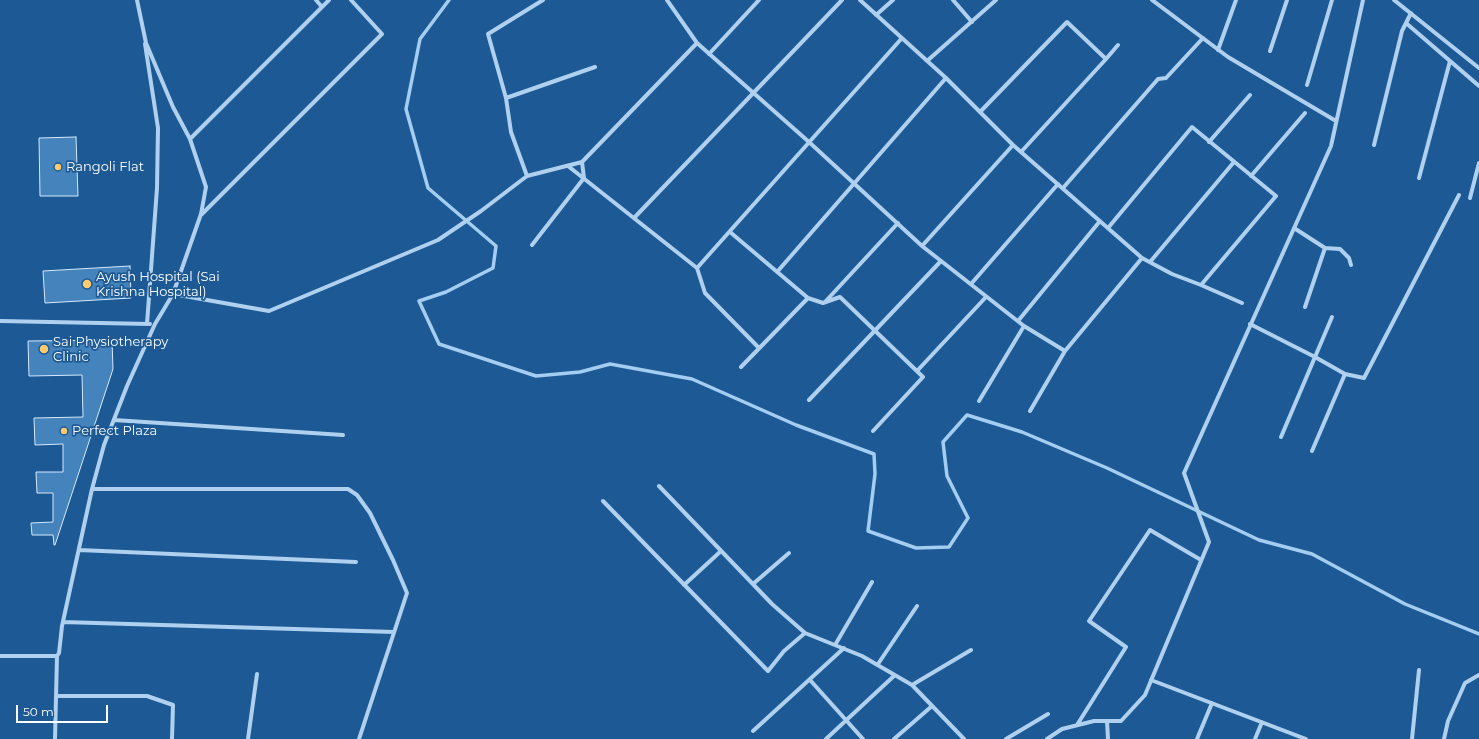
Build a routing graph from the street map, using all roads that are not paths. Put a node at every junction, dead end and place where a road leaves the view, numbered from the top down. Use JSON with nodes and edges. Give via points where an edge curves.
{"nodes":[{"id":1,"x":137,"y":0,"type":"edge"},
{"id":2,"x":316,"y":0,"type":"edge"},
{"id":3,"x":329,"y":0,"type":"edge"},
{"id":4,"x":351,"y":0,"type":"edge"},
{"id":5,"x":543,"y":0,"type":"edge"},
{"id":6,"x":667,"y":0,"type":"edge"},
{"id":7,"x":759,"y":0,"type":"edge"},
{"id":8,"x":842,"y":0,"type":"edge"},
{"id":9,"x":860,"y":0,"type":"edge"},
{"id":10,"x":892,"y":0,"type":"edge"},
{"id":11,"x":953,"y":0,"type":"edge"},
{"id":12,"x":996,"y":0,"type":"edge"},
{"id":13,"x":1152,"y":0,"type":"edge"},
{"id":14,"x":1236,"y":0,"type":"edge"},
{"id":15,"x":1287,"y":0,"type":"edge"},
{"id":16,"x":1332,"y":0,"type":"edge"},
{"id":17,"x":1363,"y":0,"type":"edge"},
{"id":18,"x":1394,"y":0,"type":"edge"},
{"id":19,"x":322,"y":7,"type":"junction"},
{"id":20,"x":1411,"y":13,"type":"junction"},
{"id":21,"x":876,"y":15,"type":"junction"},
{"id":22,"x":140,"y":16,"type":"junction"},
{"id":23,"x":972,"y":22,"type":"junction"},
{"id":24,"x":1406,"y":23,"type":"junction"},
{"id":25,"x":902,"y":38,"type":"junction"},
{"id":26,"x":1203,"y":38,"type":"junction"},
{"id":27,"x":697,"y":43,"type":"junction"},
{"id":28,"x":1118,"y":44,"type":"dead end"},
{"id":29,"x":1218,"y":50,"type":"junction"},
{"id":30,"x":1270,"y":50,"type":"dead end"},
{"id":31,"x":709,"y":54,"type":"junction"},
{"id":32,"x":1106,"y":59,"type":"junction"},
{"id":33,"x":927,"y":61,"type":"junction"},
{"id":34,"x":1450,"y":61,"type":"junction"},
{"id":35,"x":595,"y":67,"type":"dead end"},
{"id":36,"x":1479,"y":68,"type":"edge"},
{"id":37,"x":946,"y":78,"type":"junction"},
{"id":38,"x":1307,"y":85,"type":"dead end"},
{"id":39,"x":1479,"y":86,"type":"edge"},
{"id":40,"x":753,"y":93,"type":"junction"},
{"id":41,"x":1250,"y":95,"type":"dead end"},
{"id":42,"x":506,"y":98,"type":"junction"},
{"id":43,"x":980,"y":112,"type":"junction"},
{"id":44,"x":1305,"y":113,"type":"dead end"},
{"id":45,"x":1336,"y":121,"type":"junction"},
{"id":46,"x":190,"y":139,"type":"junction"},
{"id":47,"x":809,"y":142,"type":"junction"},
{"id":48,"x":1209,"y":142,"type":"junction"},
{"id":49,"x":1013,"y":145,"type":"junction"},
{"id":50,"x":1374,"y":145,"type":"dead end"},
{"id":51,"x":1021,"y":152,"type":"junction"},
{"id":52,"x":582,"y":162,"type":"junction"},
{"id":53,"x":1234,"y":162,"type":"junction"},
{"id":54,"x":1479,"y":163,"type":"edge"},
{"id":55,"x":568,"y":166,"type":"junction"},
{"id":56,"x":527,"y":176,"type":"junction"},
{"id":57,"x":1251,"y":176,"type":"junction"},
{"id":58,"x":584,"y":178,"type":"junction"},
{"id":59,"x":1419,"y":178,"type":"dead end"},
{"id":60,"x":854,"y":184,"type":"junction"},
{"id":61,"x":1058,"y":184,"type":"junction"},
{"id":62,"x":1063,"y":188,"type":"junction"},
{"id":63,"x":1459,"y":195,"type":"dead end"},
{"id":64,"x":1470,"y":198,"type":"dead end"},
{"id":65,"x":201,"y":214,"type":"junction"},
{"id":66,"x":634,"y":218,"type":"junction"},
{"id":67,"x":1100,"y":221,"type":"junction"},
{"id":68,"x":898,"y":223,"type":"junction"},
{"id":69,"x":1108,"y":228,"type":"junction"},
{"id":70,"x":1294,"y":228,"type":"junction"},
{"id":71,"x":730,"y":232,"type":"junction"},
{"id":72,"x":532,"y":245,"type":"dead end"},
{"id":73,"x":922,"y":246,"type":"junction"},
{"id":74,"x":1325,"y":248,"type":"junction"},
{"id":75,"x":1142,"y":258,"type":"junction"},
{"id":76,"x":941,"y":261,"type":"junction"},
{"id":77,"x":1150,"y":262,"type":"junction"},
{"id":78,"x":1352,"y":265,"type":"dead end"},
{"id":79,"x":697,"y":268,"type":"junction"},
{"id":80,"x":777,"y":272,"type":"junction"},
{"id":81,"x":971,"y":284,"type":"junction"},
{"id":82,"x":1201,"y":285,"type":"junction"},
{"id":83,"x":173,"y":294,"type":"junction"},
{"id":84,"x":986,"y":297,"type":"junction"},
{"id":85,"x":808,"y":298,"type":"junction"},
{"id":86,"x":823,"y":303,"type":"junction"},
{"id":87,"x":1242,"y":303,"type":"dead end"},
{"id":88,"x":1305,"y":306,"type":"dead end"},
{"id":89,"x":1332,"y":317,"type":"dead end"},
{"id":90,"x":0,"y":321,"type":"edge"},
{"id":91,"x":1018,"y":322,"type":"junction"},
{"id":92,"x":147,"y":324,"type":"junction"},
{"id":93,"x":155,"y":324,"type":"junction"},
{"id":94,"x":1250,"y":324,"type":"junction"},
{"id":95,"x":1024,"y":326,"type":"junction"},
{"id":96,"x":875,"y":331,"type":"junction"},
{"id":97,"x":759,"y":348,"type":"junction"},
{"id":98,"x":1064,"y":351,"type":"junction"},
{"id":99,"x":1315,"y":357,"type":"junction"},
{"id":100,"x":741,"y":367,"type":"dead end"},
{"id":101,"x":917,"y":371,"type":"junction"},
{"id":102,"x":1345,"y":374,"type":"junction"},
{"id":103,"x":809,"y":400,"type":"dead end"},
{"id":104,"x":979,"y":401,"type":"dead end"},
{"id":105,"x":1030,"y":411,"type":"dead end"},
{"id":106,"x":114,"y":420,"type":"junction"},
{"id":107,"x":873,"y":431,"type":"dead end"},
{"id":108,"x":343,"y":435,"type":"dead end"},
{"id":109,"x":1281,"y":437,"type":"dead end"},
{"id":110,"x":1312,"y":451,"type":"dead end"},
{"id":111,"x":659,"y":486,"type":"dead end"},
{"id":112,"x":92,"y":489,"type":"junction"},
{"id":113,"x":603,"y":501,"type":"dead end"},
{"id":114,"x":79,"y":550,"type":"junction"},
{"id":115,"x":721,"y":551,"type":"junction"},
{"id":116,"x":789,"y":553,"type":"dead end"},
{"id":117,"x":1201,"y":560,"type":"junction"},
{"id":118,"x":356,"y":562,"type":"dead end"},
{"id":119,"x":872,"y":582,"type":"dead end"},
{"id":120,"x":753,"y":584,"type":"junction"},
{"id":121,"x":684,"y":585,"type":"junction"},
{"id":122,"x":917,"y":606,"type":"dead end"},
{"id":123,"x":63,"y":622,"type":"junction"},
{"id":124,"x":394,"y":632,"type":"junction"},
{"id":125,"x":805,"y":633,"type":"junction"},
{"id":126,"x":835,"y":645,"type":"junction"},
{"id":127,"x":844,"y":648,"type":"junction"},
{"id":128,"x":971,"y":650,"type":"dead end"},
{"id":129,"x":0,"y":656,"type":"edge"},
{"id":130,"x":57,"y":656,"type":"junction"},
{"id":131,"x":878,"y":664,"type":"junction"},
{"id":132,"x":1419,"y":670,"type":"dead end"},
{"id":133,"x":257,"y":674,"type":"dead end"},
{"id":134,"x":895,"y":675,"type":"junction"},
{"id":135,"x":1479,"y":675,"type":"edge"},
{"id":136,"x":810,"y":680,"type":"junction"},
{"id":137,"x":1152,"y":680,"type":"junction"},
{"id":138,"x":912,"y":685,"type":"junction"},
{"id":139,"x":56,"y":696,"type":"junction"},
{"id":140,"x":1212,"y":703,"type":"junction"},
{"id":141,"x":932,"y":706,"type":"junction"},
{"id":142,"x":1048,"y":714,"type":"dead end"},
{"id":143,"x":846,"y":720,"type":"junction"},
{"id":144,"x":1107,"y":721,"type":"junction"},
{"id":145,"x":1262,"y":722,"type":"junction"},
{"id":146,"x":1076,"y":725,"type":"junction"},
{"id":147,"x":753,"y":731,"type":"dead end"},
{"id":148,"x":55,"y":739,"type":"edge"},
{"id":149,"x":172,"y":739,"type":"edge"},
{"id":150,"x":248,"y":739,"type":"edge"},
{"id":151,"x":359,"y":739,"type":"edge"},
{"id":152,"x":826,"y":739,"type":"edge"},
{"id":153,"x":863,"y":739,"type":"edge"},
{"id":154,"x":894,"y":739,"type":"edge"},
{"id":155,"x":964,"y":739,"type":"edge"},
{"id":156,"x":1006,"y":739,"type":"edge"},
{"id":157,"x":1047,"y":739,"type":"edge"},
{"id":158,"x":1108,"y":739,"type":"edge"},
{"id":159,"x":1197,"y":739,"type":"edge"},
{"id":160,"x":1255,"y":739,"type":"edge"},
{"id":161,"x":1306,"y":739,"type":"edge"},
{"id":162,"x":1412,"y":739,"type":"edge"},
{"id":163,"x":1444,"y":739,"type":"edge"}],
"edges":[{"from":1,"to":22,"type":"street"},
{"from":2,"to":19,"type":"street"},
{"from":3,"to":19,"type":"street"},
{"from":4,"to":65,"type":"street","via":[[382,34]]},
{"from":5,"to":42,"type":"street","via":[[488,34]]},
{"from":6,"to":27,"type":"street"},
{"from":7,"to":31,"type":"street"},
{"from":8,"to":40,"type":"street"},
{"from":9,"to":21,"type":"street"},
{"from":10,"to":21,"type":"street"},
{"from":11,"to":23,"type":"street"},
{"from":12,"to":23,"type":"street"},
{"from":13,"to":26,"type":"street"},
{"from":14,"to":29,"type":"street"},
{"from":15,"to":30,"type":"street"},
{"from":16,"to":38,"type":"street"},
{"from":17,"to":45,"type":"street"},
{"from":18,"to":20,"type":"street"},
{"from":19,"to":46,"type":"street"},
{"from":20,"to":24,"type":"street"},
{"from":20,"to":36,"type":"street"},
{"from":21,"to":25,"type":"street"},
{"from":22,"to":46,"type":"street","via":[[146,43],[173,107]]},
{"from":22,"to":92,"type":"street","via":[[158,128],[157,188]]},
{"from":23,"to":33,"type":"street"},
{"from":24,"to":34,"type":"street"},
{"from":24,"to":50,"type":"street"},
{"from":25,"to":33,"type":"street"},
{"from":25,"to":47,"type":"street"},
{"from":26,"to":29,"type":"street"},
{"from":26,"to":62,"type":"street","via":[[1166,78],[1158,79]]},
{"from":27,"to":31,"type":"street"},
{"from":27,"to":52,"type":"street"},
{"from":28,"to":32,"type":"street"},
{"from":29,"to":45,"type":"street"},
{"from":31,"to":40,"type":"street"},
{"from":32,"to":43,"type":"street","via":[[1067,22]]},
{"from":32,"to":51,"type":"street"},
{"from":33,"to":37,"type":"street"},
{"from":34,"to":39,"type":"street"},
{"from":34,"to":59,"type":"street"},
{"from":35,"to":42,"type":"street"},
{"from":37,"to":43,"type":"street"},
{"from":37,"to":60,"type":"street"},
{"from":40,"to":47,"type":"street"},
{"from":40,"to":66,"type":"street"},
{"from":41,"to":48,"type":"street"},
{"from":42,"to":56,"type":"street","via":[[511,132]]},
{"from":43,"to":49,"type":"street"},
{"from":44,"to":57,"type":"street"},
{"from":45,"to":70,"type":"street","via":[[1331,146]]},
{"from":46,"to":65,"type":"street","via":[[206,187]]},
{"from":47,"to":60,"type":"street"},
{"from":47,"to":71,"type":"street"},
{"from":48,"to":53,"type":"street"},
{"from":48,"to":69,"type":"street","via":[[1192,127]]},
{"from":49,"to":51,"type":"street"},
{"from":49,"to":73,"type":"street"},
{"from":51,"to":61,"type":"street"},
{"from":52,"to":55,"type":"street"},
{"from":52,"to":58,"type":"street"},
{"from":53,"to":57,"type":"street"},
{"from":53,"to":77,"type":"street"},
{"from":54,"to":64,"type":"street"},
{"from":55,"to":56,"type":"street"},
{"from":55,"to":58,"type":"street"},
{"from":56,"to":83,"type":"street","via":[[438,240],[269,312]]},
{"from":57,"to":82,"type":"street","via":[[1276,196]]},
{"from":58,"to":66,"type":"street"},
{"from":58,"to":72,"type":"street"},
{"from":60,"to":68,"type":"street"},
{"from":60,"to":80,"type":"street"},
{"from":61,"to":62,"type":"street"},
{"from":61,"to":81,"type":"street"},
{"from":62,"to":67,"type":"street"},
{"from":63,"to":102,"type":"street","via":[[1364,378]]},
{"from":65,"to":83,"type":"street"},
{"from":66,"to":79,"type":"street"},
{"from":67,"to":69,"type":"street"},
{"from":67,"to":91,"type":"street"},
{"from":68,"to":73,"type":"street"},
{"from":68,"to":86,"type":"street"},
{"from":69,"to":75,"type":"street"},
{"from":70,"to":74,"type":"street"},
{"from":70,"to":94,"type":"street"},
{"from":71,"to":79,"type":"street"},
{"from":71,"to":80,"type":"street"},
{"from":73,"to":76,"type":"street"},
{"from":74,"to":78,"type":"street","via":[[1340,249]]},
{"from":74,"to":88,"type":"street"},
{"from":75,"to":77,"type":"street"},
{"from":75,"to":98,"type":"street"},
{"from":76,"to":81,"type":"street"},
{"from":76,"to":96,"type":"street"},
{"from":77,"to":82,"type":"street"},
{"from":79,"to":97,"type":"street","via":[[705,294]]},
{"from":80,"to":85,"type":"street"},
{"from":81,"to":84,"type":"street"},
{"from":82,"to":87,"type":"street"},
{"from":83,"to":93,"type":"street"},
{"from":84,"to":91,"type":"street"},
{"from":84,"to":101,"type":"street"},
{"from":85,"to":86,"type":"street"},
{"from":85,"to":97,"type":"street"},
{"from":86,"to":96,"type":"street","via":[[840,296]]},
{"from":89,"to":99,"type":"street"},
{"from":90,"to":92,"type":"street"},
{"from":91,"to":95,"type":"street"},
{"from":92,"to":93,"type":"street"},
{"from":93,"to":106,"type":"street"},
{"from":94,"to":99,"type":"street"},
{"from":94,"to":117,"type":"street","via":[[1184,473],[1209,542]]},
{"from":95,"to":98,"type":"street"},
{"from":95,"to":104,"type":"street"},
{"from":96,"to":101,"type":"street"},
{"from":96,"to":103,"type":"street"},
{"from":97,"to":100,"type":"street"},
{"from":98,"to":105,"type":"street"},
{"from":99,"to":102,"type":"street"},
{"from":99,"to":109,"type":"street"},
{"from":101,"to":107,"type":"street","via":[[923,377]]},
{"from":102,"to":110,"type":"street"},
{"from":106,"to":108,"type":"street"},
{"from":106,"to":112,"type":"street"},
{"from":111,"to":115,"type":"street"},
{"from":112,"to":114,"type":"street"},
{"from":112,"to":124,"type":"street","via":[[348,489],[357,495],[370,513],[406,593]]},
{"from":113,"to":121,"type":"street"},
{"from":114,"to":118,"type":"street"},
{"from":114,"to":123,"type":"street"},
{"from":115,"to":120,"type":"street"},
{"from":115,"to":121,"type":"street"},
{"from":116,"to":120,"type":"street"},
{"from":117,"to":137,"type":"street"},
{"from":117,"to":146,"type":"street","via":[[1150,530],[1089,621],[1126,648]]},
{"from":119,"to":126,"type":"street"},
{"from":120,"to":125,"type":"street"},
{"from":121,"to":125,"type":"street","via":[[768,671],[784,651]]},
{"from":122,"to":131,"type":"street"},
{"from":123,"to":124,"type":"street"},
{"from":123,"to":130,"type":"street"},
{"from":124,"to":151,"type":"street"},
{"from":125,"to":126,"type":"street"},
{"from":126,"to":127,"type":"street"},
{"from":127,"to":131,"type":"street"},
{"from":127,"to":136,"type":"street"},
{"from":128,"to":138,"type":"street"},
{"from":129,"to":130,"type":"street"},
{"from":130,"to":139,"type":"street"},
{"from":131,"to":134,"type":"street"},
{"from":132,"to":162,"type":"street"},
{"from":133,"to":150,"type":"street"},
{"from":134,"to":138,"type":"street"},
{"from":134,"to":143,"type":"street"},
{"from":135,"to":163,"type":"street","via":[[1465,683],[1448,721]]},
{"from":136,"to":143,"type":"street"},
{"from":136,"to":147,"type":"street"},
{"from":137,"to":140,"type":"street"},
{"from":137,"to":144,"type":"street","via":[[1145,695],[1121,721]]},
{"from":138,"to":141,"type":"street"},
{"from":139,"to":148,"type":"street"},
{"from":139,"to":149,"type":"street","via":[[147,696],[173,705]]},
{"from":140,"to":145,"type":"street"},
{"from":140,"to":159,"type":"street"},
{"from":141,"to":154,"type":"street"},
{"from":141,"to":155,"type":"street"},
{"from":142,"to":156,"type":"street"},
{"from":143,"to":152,"type":"street"},
{"from":143,"to":153,"type":"street"},
{"from":144,"to":146,"type":"street"},
{"from":144,"to":158,"type":"street"},
{"from":145,"to":160,"type":"street"},
{"from":145,"to":161,"type":"street"},
{"from":146,"to":157,"type":"street","via":[[1062,729]]}]}
